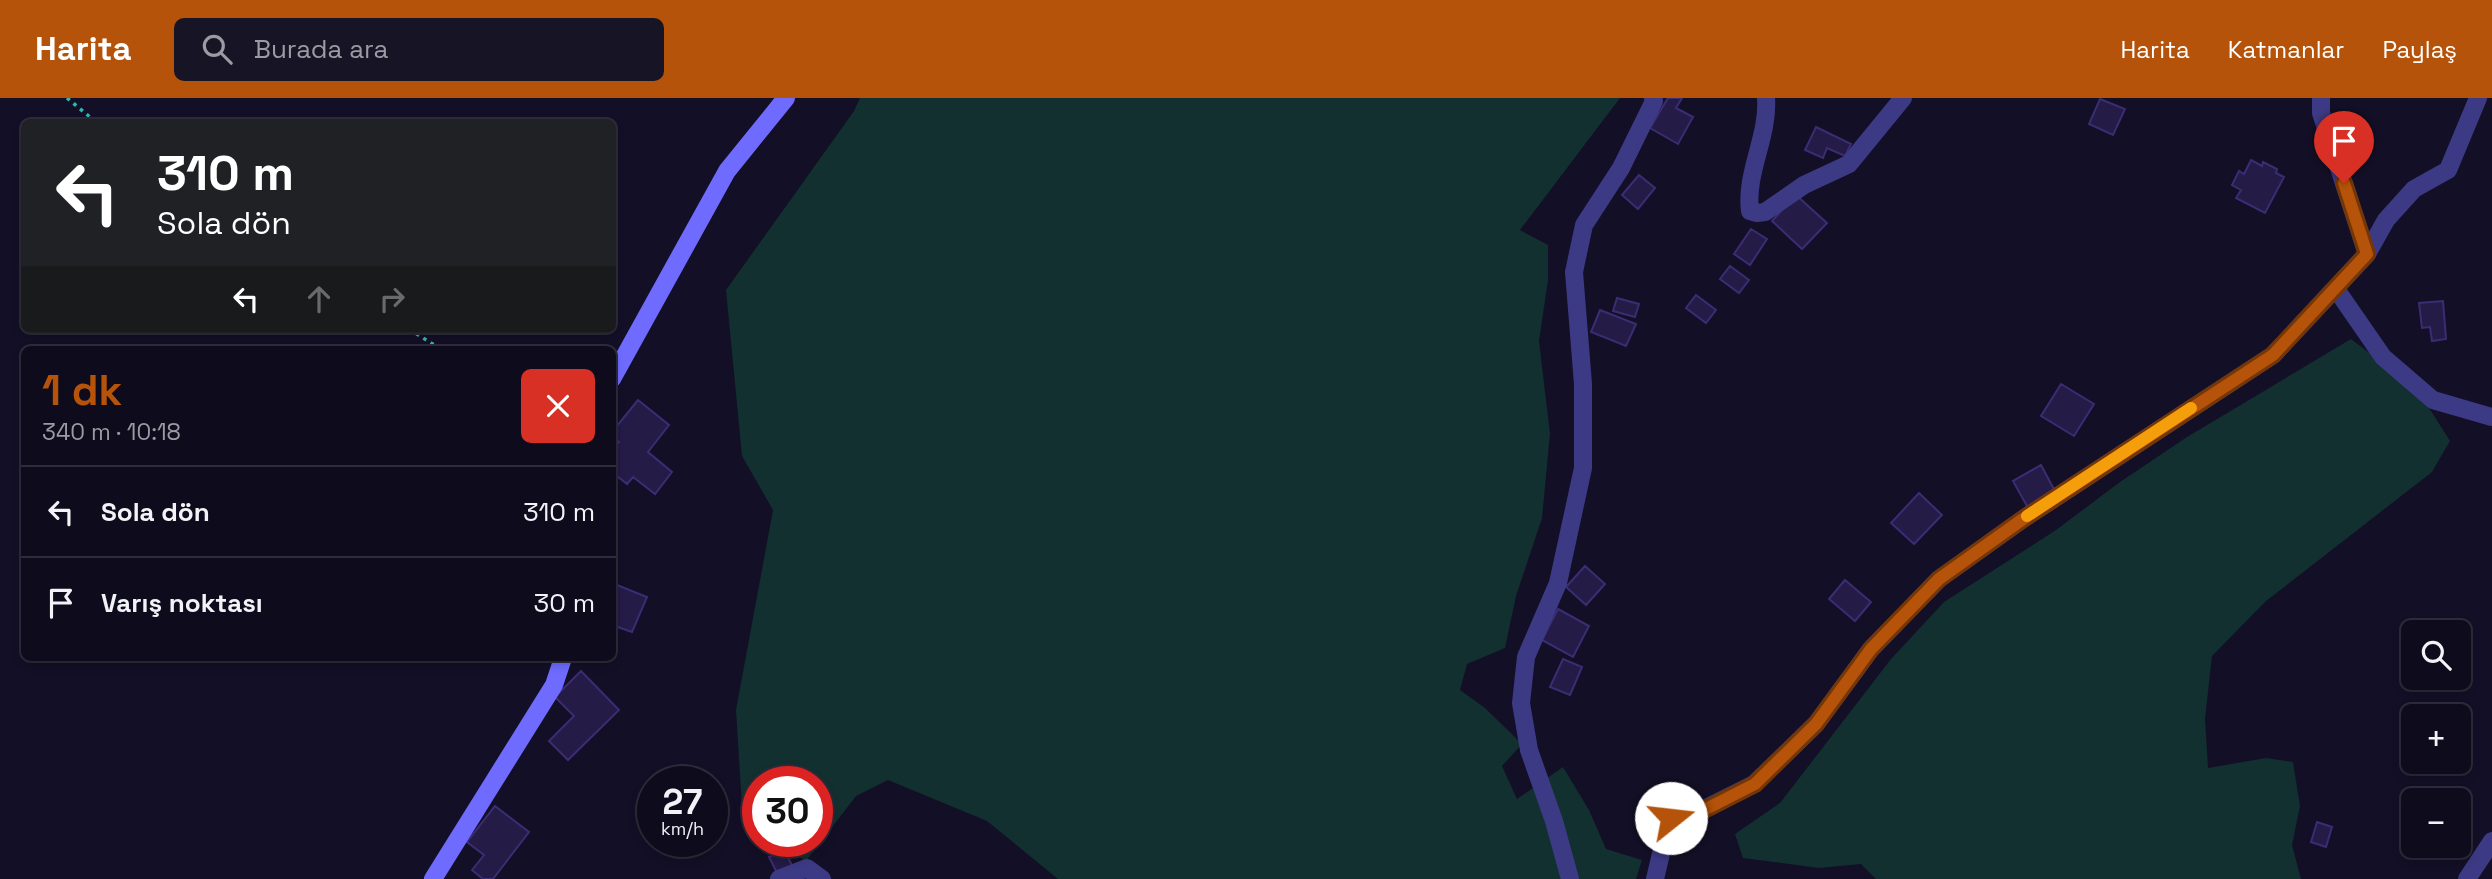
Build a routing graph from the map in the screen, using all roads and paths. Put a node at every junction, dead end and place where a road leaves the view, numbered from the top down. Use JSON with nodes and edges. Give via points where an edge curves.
{"nodes":[{"id":1,"x":67,"y":98,"type":"edge"},
{"id":2,"x":786,"y":98,"type":"edge"},
{"id":3,"x":1766,"y":98,"type":"edge"},
{"id":4,"x":1903,"y":98,"type":"edge"},
{"id":5,"x":2320,"y":98,"type":"edge"},
{"id":6,"x":2478,"y":98,"type":"edge"},
{"id":7,"x":1654,"y":99,"type":"edge"},
{"id":8,"x":92,"y":119,"type":"edge"},
{"id":9,"x":2367,"y":254,"type":"junction"},
{"id":10,"x":2336,"y":289,"type":"junction"},
{"id":11,"x":415,"y":333,"type":"edge"},
{"id":12,"x":436,"y":346,"type":"edge"},
{"id":13,"x":616,"y":372,"type":"edge"},
{"id":14,"x":2492,"y":417,"type":"edge"},
{"id":15,"x":562,"y":661,"type":"edge"},
{"id":16,"x":2492,"y":841,"type":"edge"},
{"id":17,"x":433,"y":879,"type":"edge"},
{"id":18,"x":779,"y":879,"type":"edge"},
{"id":19,"x":822,"y":879,"type":"edge"},
{"id":20,"x":1570,"y":879,"type":"edge"},
{"id":21,"x":1655,"y":879,"type":"edge"},
{"id":22,"x":2466,"y":879,"type":"edge"}],
"edges":[{"from":1,"to":8,"type":"path"},
{"from":2,"to":13,"type":"street","via":[[727,171]]},
{"from":3,"to":4,"type":"street","via":[[1768,117],[1749,204],[1749,211],[1757,213],[1849,164]]},
{"from":5,"to":9,"type":"street"},
{"from":6,"to":9,"type":"street","via":[[2448,170],[2414,189],[2386,220]]},
{"from":7,"to":20,"type":"street","via":[[1621,168],[1584,225],[1574,272],[1583,384],[1583,468],[1558,583],[1524,669],[1521,703],[1529,750]]},
{"from":9,"to":10,"type":"street"},
{"from":10,"to":14,"type":"street","via":[[2383,357],[2433,400]]},
{"from":10,"to":21,"type":"street","via":[[2273,355],[1939,579],[1871,649],[1816,724],[1755,784],[1704,810],[1688,806],[1671,818],[1665,827]]},
{"from":11,"to":12,"type":"path"},
{"from":15,"to":17,"type":"street","via":[[554,685]]},
{"from":16,"to":22,"type":"street"},
{"from":18,"to":19,"type":"street","via":[[807,868]]}]}
